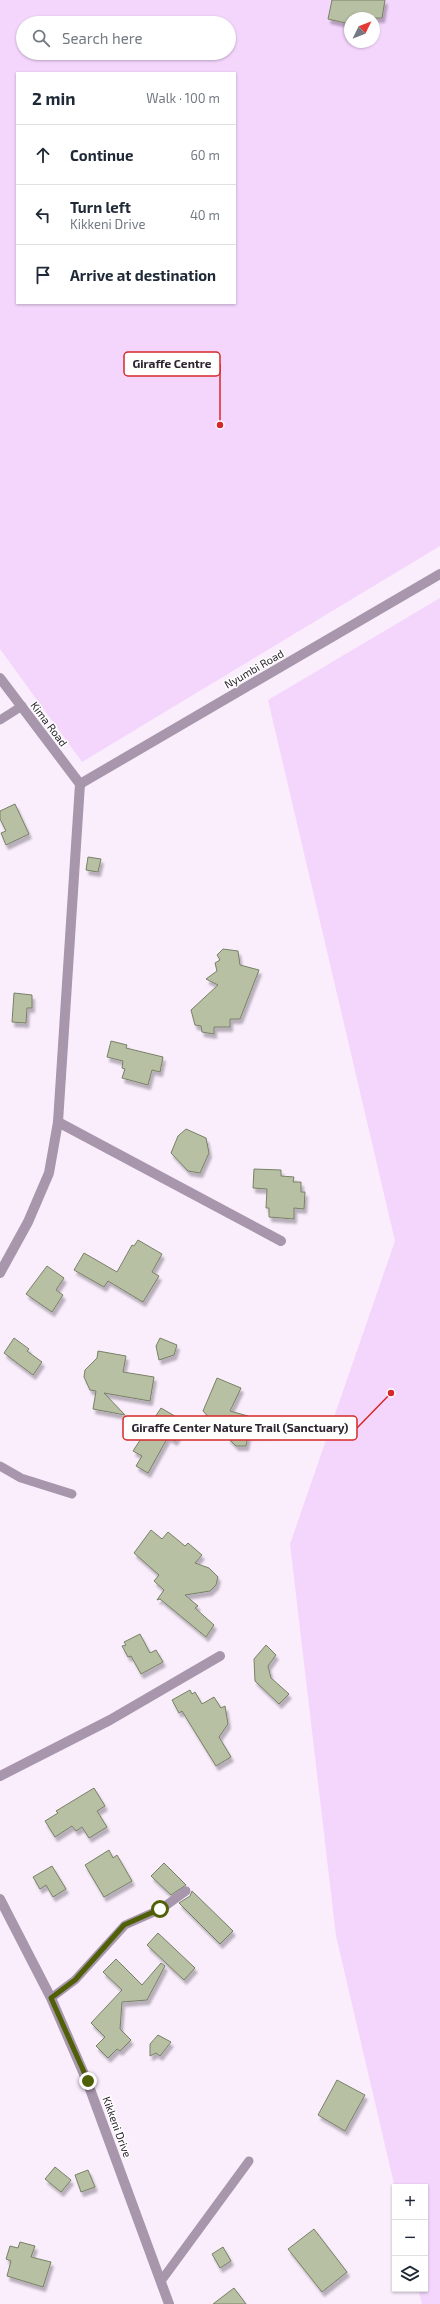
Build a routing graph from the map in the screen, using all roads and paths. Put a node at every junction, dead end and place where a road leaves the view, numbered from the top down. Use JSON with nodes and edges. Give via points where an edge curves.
{"nodes":[{"id":1,"x":440,"y":574,"type":"edge"},
{"id":2,"x":0,"y":678,"type":"edge"},
{"id":3,"x":22,"y":706,"type":"junction"},
{"id":4,"x":0,"y":720,"type":"edge"},
{"id":5,"x":80,"y":784,"type":"junction"},
{"id":6,"x":58,"y":1122,"type":"junction"},
{"id":7,"x":281,"y":1241,"type":"dead end"},
{"id":8,"x":0,"y":1273,"type":"edge"},
{"id":9,"x":0,"y":1466,"type":"edge"},
{"id":10,"x":72,"y":1494,"type":"dead end"},
{"id":11,"x":220,"y":1656,"type":"dead end"},
{"id":12,"x":0,"y":1776,"type":"edge"},
{"id":13,"x":186,"y":1891,"type":"dead end"},
{"id":14,"x":0,"y":1899,"type":"edge"},
{"id":15,"x":51,"y":1998,"type":"junction"},
{"id":16,"x":249,"y":2162,"type":"dead end"},
{"id":17,"x":161,"y":2281,"type":"junction"},
{"id":18,"x":166,"y":2302,"type":"edge"}],
"edges":[{"from":1,"to":5,"type":"street","name":"Nyumbi Road"},
{"from":2,"to":3,"type":"street","name":"Kima Road"},
{"from":3,"to":4,"type":"lane"},
{"from":3,"to":5,"type":"street","name":"Kima Road"},
{"from":5,"to":6,"type":"street"},
{"from":6,"to":7,"type":"street"},
{"from":6,"to":8,"type":"street","via":[[49,1173],[28,1222]]},
{"from":9,"to":10,"type":"lane","via":[[21,1478]]},
{"from":11,"to":12,"type":"street","via":[[110,1720]]},
{"from":13,"to":15,"type":"lane","via":[[160,1909],[124,1925],[75,1980]]},
{"from":14,"to":15,"type":"street","name":"Kikkeni Drive"},
{"from":15,"to":17,"type":"street","name":"Kikkeni Drive","via":[[88,2081]]},
{"from":16,"to":17,"type":"lane"},
{"from":17,"to":18,"type":"street","name":"Kikkeni Drive"}]}
